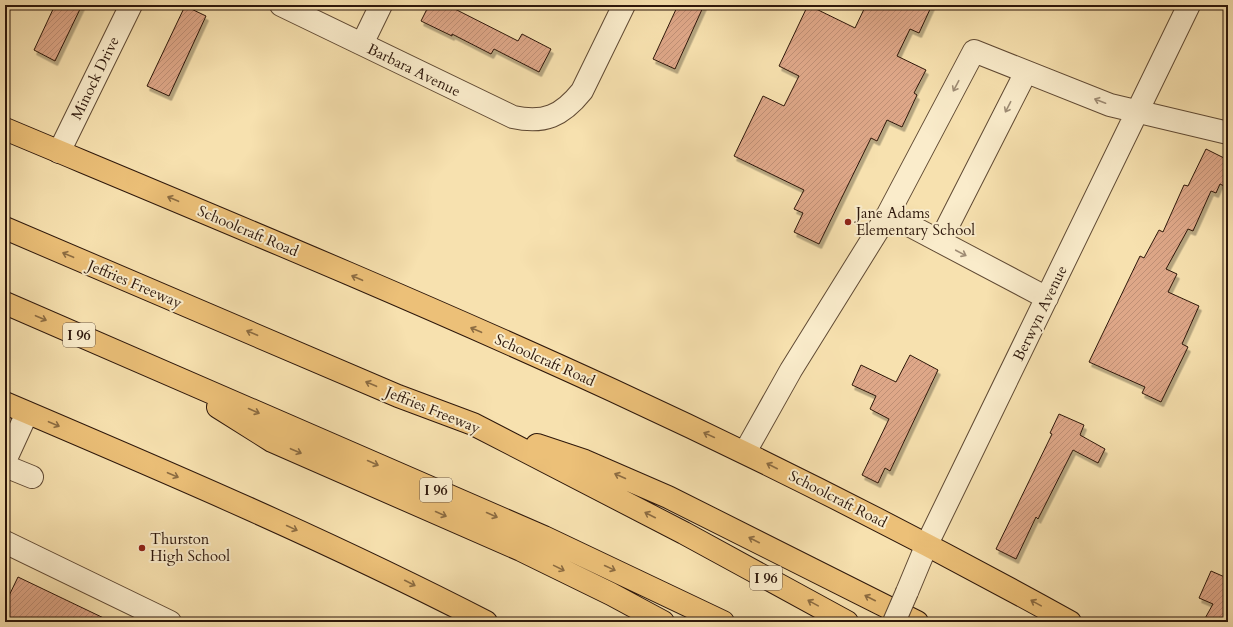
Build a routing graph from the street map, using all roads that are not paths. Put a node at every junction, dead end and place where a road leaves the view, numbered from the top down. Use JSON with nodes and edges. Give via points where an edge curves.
{"nodes":[{"id":1,"x":131,"y":5,"type":"edge"},
{"id":2,"x":281,"y":5,"type":"edge"},
{"id":3,"x":381,"y":5,"type":"edge"},
{"id":4,"x":624,"y":5,"type":"edge"},
{"id":5,"x":1189,"y":5,"type":"edge"},
{"id":6,"x":362,"y":44,"type":"junction"},
{"id":7,"x":1026,"y":72,"type":"junction"},
{"id":8,"x":1138,"y":111,"type":"junction"},
{"id":9,"x":5,"y":129,"type":"edge"},
{"id":10,"x":1228,"y":133,"type":"edge"},
{"id":11,"x":59,"y":152,"type":"junction"},
{"id":12,"x":888,"y":214,"type":"junction"},
{"id":13,"x":5,"y":228,"type":"edge"},
{"id":14,"x":940,"y":241,"type":"junction"},
{"id":15,"x":1047,"y":298,"type":"junction"},
{"id":16,"x":5,"y":303,"type":"edge"},
{"id":17,"x":154,"y":367,"type":"junction"},
{"id":18,"x":5,"y":403,"type":"edge"},
{"id":19,"x":28,"y":413,"type":"junction"},
{"id":20,"x":473,"y":424,"type":"junction"},
{"id":21,"x":745,"y":452,"type":"junction"},
{"id":22,"x":5,"y":461,"type":"edge"},
{"id":23,"x":5,"y":466,"type":"edge"},
{"id":24,"x":32,"y":477,"type":"dead end"},
{"id":25,"x":5,"y":542,"type":"edge"},
{"id":26,"x":927,"y":544,"type":"junction"},
{"id":27,"x":170,"y":622,"type":"edge"},
{"id":28,"x":486,"y":622,"type":"edge"},
{"id":29,"x":663,"y":622,"type":"edge"},
{"id":30,"x":723,"y":622,"type":"edge"},
{"id":31,"x":848,"y":622,"type":"edge"},
{"id":32,"x":894,"y":622,"type":"edge"},
{"id":33,"x":917,"y":622,"type":"edge"},
{"id":34,"x":1070,"y":622,"type":"edge"}],
"edges":[{"from":1,"to":11,"type":"street","name":"Minock Drive"},
{"from":2,"to":6,"type":"street","name":"Barbara Avenue"},
{"from":3,"to":6,"type":"street"},
{"from":4,"to":6,"type":"street","name":"Barbara Avenue","via":[[582,91],[572,104],[551,117],[527,120],[513,117]]},
{"from":5,"to":8,"type":"street","name":"Berwyn Avenue"},
{"from":8,"to":7,"type":"street","one_way":true,"via":[[1110,105]]},
{"from":7,"to":12,"type":"street","one_way":true,"via":[[974,51]]},
{"from":7,"to":14,"type":"street","one_way":true},
{"from":8,"to":10,"type":"street"},
{"from":8,"to":15,"type":"street","name":"Berwyn Avenue"},
{"from":9,"to":11,"type":"main road","name":"Schoolcraft Road"},
{"from":21,"to":11,"type":"main road","name":"Schoolcraft Road","one_way":true,"via":[[497,339]]},
{"from":12,"to":14,"type":"street"},
{"from":12,"to":21,"type":"street","via":[[790,370]]},
{"from":20,"to":13,"type":"main road","name":"Jeffries Freeway","number":"I 96","one_way":true,"via":[[398,396]]},
{"from":14,"to":15,"type":"street","one_way":true},
{"from":15,"to":26,"type":"street","name":"Berwyn Avenue"},
{"from":16,"to":17,"type":"main road","number":"I 96","one_way":true},
{"from":17,"to":29,"type":"main road","one_way":true,"via":[[272,441],[521,550]]},
{"from":17,"to":30,"type":"main road","number":"I 96","one_way":true,"via":[[544,537]]},
{"from":18,"to":19,"type":"main road"},
{"from":19,"to":22,"type":"street"},
{"from":19,"to":28,"type":"main road","one_way":true,"via":[[269,517],[402,579]]},
{"from":31,"to":20,"type":"main road","name":"Jeffries Freeway","number":"I 96","one_way":true,"via":[[677,529]]},
{"from":33,"to":20,"type":"main road","one_way":true,"via":[[668,497],[585,461]]},
{"from":26,"to":21,"type":"main road","name":"Schoolcraft Road","one_way":true},
{"from":23,"to":24,"type":"street"},
{"from":25,"to":27,"type":"street"},
{"from":26,"to":32,"type":"street","name":"Berwyn Avenue","bridge":true},
{"from":34,"to":26,"type":"main road","name":"Schoolcraft Road","one_way":true}]}
